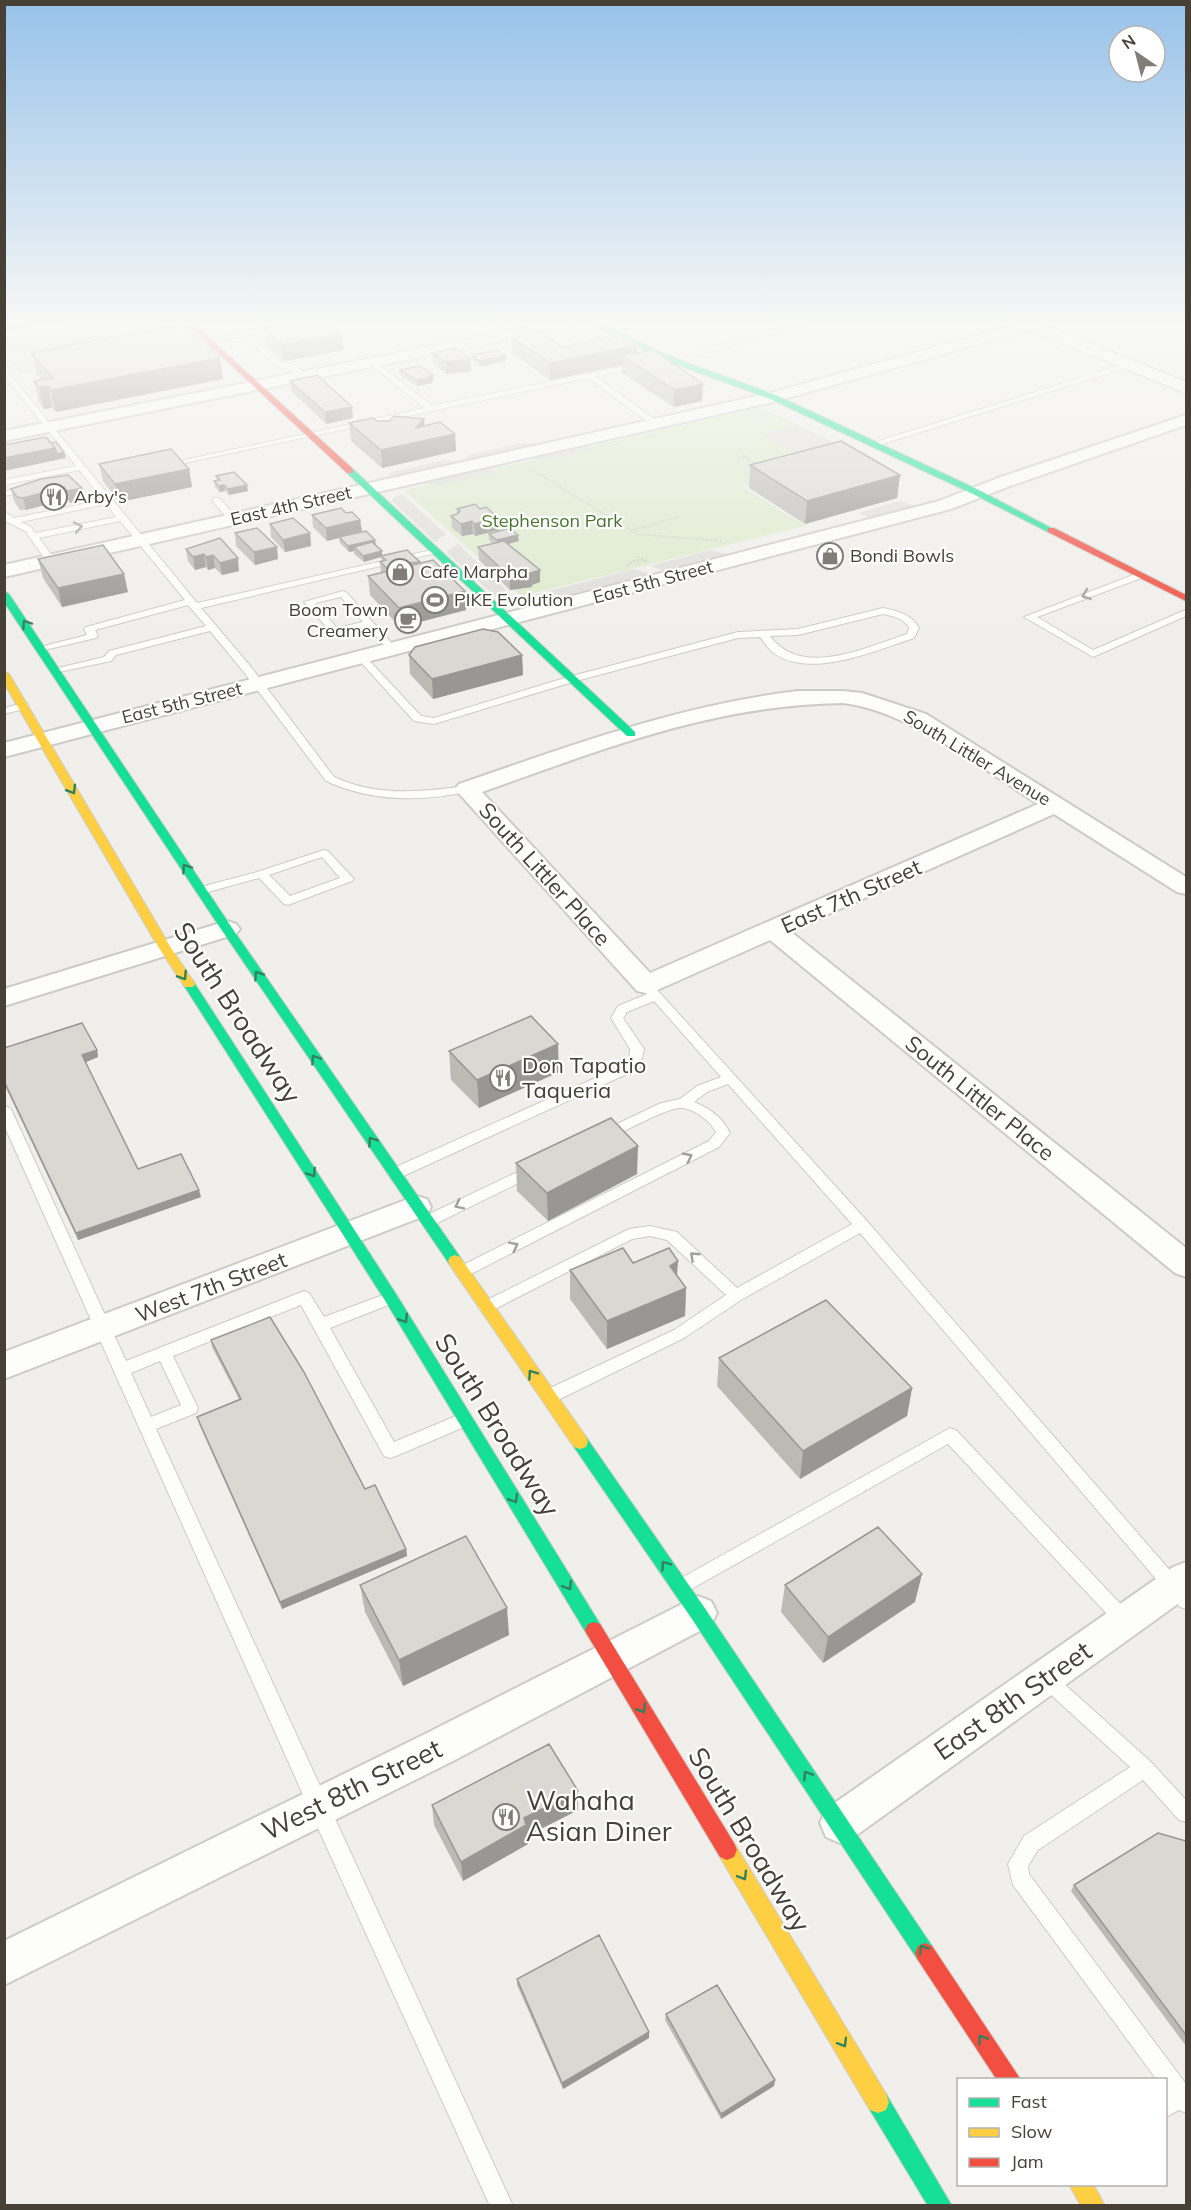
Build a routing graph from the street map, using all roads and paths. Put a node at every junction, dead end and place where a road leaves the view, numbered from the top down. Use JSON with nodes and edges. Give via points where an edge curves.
{"nodes":[{"id":1,"x":44,"y":428,"type":"edge"},
{"id":2,"x":51,"y":428,"type":"edge"},
{"id":3,"x":305,"y":428,"type":"edge"},
{"id":4,"x":346,"y":428,"type":"edge"},
{"id":5,"x":638,"y":428,"type":"edge"},
{"id":6,"x":839,"y":428,"type":"edge"},
{"id":7,"x":924,"y":428,"type":"edge"},
{"id":8,"x":1162,"y":428,"type":"edge"},
{"id":9,"x":313,"y":435,"type":"junction"},
{"id":10,"x":4,"y":436,"type":"edge"},
{"id":11,"x":873,"y":444,"type":"junction"},
{"id":12,"x":747,"y":459,"type":"dead end"},
{"id":13,"x":525,"y":466,"type":"dead end"},
{"id":14,"x":82,"y":467,"type":"junction"},
{"id":15,"x":765,"y":467,"type":"edge"},
{"id":16,"x":151,"y":468,"type":"edge"},
{"id":17,"x":91,"y":478,"type":"junction"},
{"id":18,"x":104,"y":478,"type":"edge"},
{"id":19,"x":79,"y":479,"type":"dead end"},
{"id":20,"x":4,"y":483,"type":"edge"},
{"id":21,"x":36,"y":488,"type":"edge"},
{"id":22,"x":369,"y":488,"type":"junction"},
{"id":23,"x":976,"y":492,"type":"junction"},
{"id":24,"x":4,"y":494,"type":"edge"},
{"id":25,"x":216,"y":500,"type":"dead end"},
{"id":26,"x":108,"y":501,"type":"junction"},
{"id":27,"x":680,"y":516,"type":"dead end"},
{"id":28,"x":8,"y":518,"type":"edge"},
{"id":29,"x":122,"y":518,"type":"junction"},
{"id":30,"x":233,"y":519,"type":"junction"},
{"id":31,"x":631,"y":531,"type":"junction"},
{"id":32,"x":34,"y":536,"type":"junction"},
{"id":33,"x":139,"y":540,"type":"junction"},
{"id":34,"x":730,"y":542,"type":"dead end"},
{"id":35,"x":433,"y":551,"type":"junction"},
{"id":36,"x":51,"y":561,"type":"junction"},
{"id":37,"x":4,"y":571,"type":"edge"},
{"id":38,"x":1141,"y":575,"type":"junction"},
{"id":39,"x":4,"y":594,"type":"edge"},
{"id":40,"x":1186,"y":598,"type":"edge"},
{"id":41,"x":191,"y":604,"type":"junction"},
{"id":42,"x":1186,"y":613,"type":"edge"},
{"id":43,"x":509,"y":620,"type":"junction"},
{"id":44,"x":369,"y":623,"type":"junction"},
{"id":45,"x":211,"y":628,"type":"junction"},
{"id":46,"x":763,"y":634,"type":"junction"},
{"id":47,"x":43,"y":649,"type":"junction"},
{"id":48,"x":393,"y":650,"type":"junction"},
{"id":49,"x":362,"y":658,"type":"junction"},
{"id":50,"x":58,"y":671,"type":"junction"},
{"id":51,"x":4,"y":674,"type":"edge"},
{"id":52,"x":572,"y":679,"type":"junction"},
{"id":53,"x":258,"y":684,"type":"junction"},
{"id":54,"x":24,"y":706,"type":"junction"},
{"id":55,"x":4,"y":711,"type":"edge"},
{"id":56,"x":93,"y":726,"type":"junction"},
{"id":57,"x":630,"y":734,"type":"junction"},
{"id":58,"x":42,"y":740,"type":"junction"},
{"id":59,"x":4,"y":750,"type":"edge"},
{"id":60,"x":467,"y":789,"type":"junction"},
{"id":61,"x":1055,"y":805,"type":"junction"},
{"id":62,"x":261,"y":874,"type":"junction"},
{"id":63,"x":1186,"y":888,"type":"edge"},
{"id":64,"x":201,"y":890,"type":"junction"},
{"id":65,"x":227,"y":929,"type":"junction"},
{"id":66,"x":774,"y":930,"type":"junction"},
{"id":67,"x":165,"y":948,"type":"junction"},
{"id":68,"x":651,"y":991,"type":"junction"},
{"id":69,"x":4,"y":998,"type":"edge"},
{"id":70,"x":730,"y":1078,"type":"junction"},
{"id":71,"x":684,"y":1103,"type":"junction"},
{"id":72,"x":4,"y":1109,"type":"edge"},
{"id":73,"x":592,"y":1141,"type":"edge"},
{"id":74,"x":550,"y":1161,"type":"edge"},
{"id":75,"x":394,"y":1174,"type":"junction"},
{"id":76,"x":421,"y":1214,"type":"junction"},
{"id":77,"x":862,"y":1225,"type":"junction"},
{"id":78,"x":351,"y":1234,"type":"junction"},
{"id":79,"x":1186,"y":1265,"type":"edge"},
{"id":80,"x":462,"y":1272,"type":"junction"},
{"id":81,"x":736,"y":1296,"type":"junction"},
{"id":82,"x":391,"y":1298,"type":"junction"},
{"id":83,"x":486,"y":1307,"type":"junction"},
{"id":84,"x":321,"y":1325,"type":"junction"},
{"id":85,"x":104,"y":1329,"type":"junction"},
{"id":86,"x":164,"y":1353,"type":"junction"},
{"id":87,"x":4,"y":1366,"type":"edge"},
{"id":88,"x":123,"y":1369,"type":"junction"},
{"id":89,"x":549,"y":1397,"type":"junction"},
{"id":90,"x":465,"y":1419,"type":"junction"},
{"id":91,"x":148,"y":1425,"type":"junction"},
{"id":92,"x":1182,"y":1588,"type":"edge"},
{"id":93,"x":689,"y":1600,"type":"junction"},
{"id":94,"x":1125,"y":1621,"type":"junction"},
{"id":95,"x":612,"y":1659,"type":"junction"},
{"id":96,"x":1045,"y":1678,"type":"junction"},
{"id":97,"x":1144,"y":1768,"type":"junction"},
{"id":98,"x":319,"y":1808,"type":"junction"},
{"id":99,"x":1186,"y":1813,"type":"edge"},
{"id":100,"x":840,"y":1824,"type":"junction"},
{"id":101,"x":4,"y":1964,"type":"edge"},
{"id":102,"x":1009,"y":2078,"type":"edge"},
{"id":103,"x":1162,"y":2078,"type":"edge"},
{"id":104,"x":1167,"y":2085,"type":"edge"},
{"id":105,"x":1178,"y":2101,"type":"edge"},
{"id":106,"x":1081,"y":2186,"type":"edge"},
{"id":107,"x":502,"y":2205,"type":"edge"},
{"id":108,"x":941,"y":2205,"type":"edge"},
{"id":109,"x":1094,"y":2205,"type":"edge"}],
"edges":[{"from":1,"to":10,"type":"street"},
{"from":2,"to":14,"type":"lane"},
{"from":3,"to":9,"type":"main road"},
{"from":4,"to":9,"type":"lane"},
{"from":5,"to":22,"type":"street","name":"East 4th Street"},
{"from":6,"to":11,"type":"main road"},
{"from":7,"to":11,"type":"lane"},
{"from":8,"to":23,"type":"street","name":"East 5th Street"},
{"from":9,"to":16,"type":"lane"},
{"from":9,"to":22,"type":"main road"},
{"from":11,"to":23,"type":"main road"},
{"from":12,"to":15,"type":"path"},
{"from":13,"to":31,"type":"path"},
{"from":14,"to":17,"type":"lane"},
{"from":14,"to":20,"type":"lane"},
{"from":17,"to":18,"type":"lane"},
{"from":17,"to":19,"type":"lane"},
{"from":17,"to":26,"type":"lane"},
{"from":21,"to":24,"type":"lane"},
{"from":22,"to":30,"type":"street","name":"East 4th Street"},
{"from":22,"to":35,"type":"main road"},
{"from":23,"to":38,"type":"main road"},
{"from":23,"to":43,"type":"street","name":"East 5th Street","via":[[895,519]]},
{"from":25,"to":30,"type":"lane"},
{"from":26,"to":28,"type":"lane"},
{"from":26,"to":29,"type":"lane"},
{"from":27,"to":31,"type":"path"},
{"from":28,"to":32,"type":"lane"},
{"from":32,"to":29,"type":"lane","one_way":true},
{"from":29,"to":33,"type":"lane"},
{"from":30,"to":33,"type":"street","name":"East 4th Street"},
{"from":31,"to":34,"type":"path"},
{"from":32,"to":36,"type":"lane"},
{"from":33,"to":36,"type":"street","name":"East 4th Street"},
{"from":33,"to":41,"type":"lane"},
{"from":35,"to":41,"type":"lane"},
{"from":35,"to":43,"type":"main road"},
{"from":36,"to":37,"type":"street","name":"East 4th Street"},
{"from":38,"to":40,"type":"main road"},
{"from":38,"to":42,"type":"lane","one_way":true,"via":[[1029,616],[1093,654]]},
{"from":47,"to":39,"type":"main road","name":"South Broadway","one_way":true},
{"from":41,"to":45,"type":"lane"},
{"from":41,"to":47,"type":"lane","via":[[89,629],[93,636]]},
{"from":43,"to":48,"type":"street","name":"East 5th Street"},
{"from":43,"to":52,"type":"main road"},
{"from":44,"to":44,"type":"lane","via":[[343,594],[309,602],[335,631]]},
{"from":44,"to":48,"type":"lane"},
{"from":45,"to":50,"type":"lane"},
{"from":45,"to":53,"type":"lane"},
{"from":46,"to":46,"type":"lane","via":[[798,632],[883,611],[898,614],[914,628],[910,636],[815,662],[779,653]]},
{"from":46,"to":52,"type":"lane","via":[[738,635]]},
{"from":47,"to":50,"type":"main road","name":"South Broadway"},
{"from":48,"to":49,"type":"street","name":"East 5th Street"},
{"from":49,"to":52,"type":"lane","via":[[418,719],[434,721]]},
{"from":49,"to":53,"type":"street","name":"East 5th Street"},
{"from":50,"to":56,"type":"main road","name":"South Broadway"},
{"from":51,"to":54,"type":"main road","name":"South Broadway"},
{"from":52,"to":57,"type":"main road"},
{"from":53,"to":56,"type":"street","name":"East 5th Street"},
{"from":53,"to":60,"type":"lane","via":[[330,779],[348,789],[418,796]]},
{"from":54,"to":55,"type":"lane"},
{"from":54,"to":58,"type":"main road","name":"South Broadway"},
{"from":56,"to":58,"type":"street","name":"East 5th Street"},
{"from":64,"to":56,"type":"main road","name":"South Broadway","one_way":true},
{"from":57,"to":60,"type":"street","name":"South Littler Avenue"},
{"from":57,"to":61,"type":"street","name":"South Littler Avenue","via":[[727,708],[796,698],[845,697],[888,706],[918,719]]},
{"from":58,"to":59,"type":"street","name":"East 5th Street"},
{"from":58,"to":67,"type":"main road","name":"South Broadway","one_way":true},
{"from":60,"to":68,"type":"street","name":"South Littler Place"},
{"from":61,"to":63,"type":"street","name":"South Littler Avenue"},
{"from":61,"to":66,"type":"street","name":"East 7th Street"},
{"from":62,"to":62,"type":"lane","via":[[324,853],[348,879],[288,901]]},
{"from":62,"to":64,"type":"lane"},
{"from":64,"to":65,"type":"main road","name":"South Broadway"},
{"from":65,"to":67,"type":"street"},
{"from":75,"to":65,"type":"main road","name":"South Broadway","one_way":true},
{"from":66,"to":68,"type":"street","name":"East 7th Street"},
{"from":66,"to":79,"type":"street","name":"South Littler Place"},
{"from":67,"to":69,"type":"street"},
{"from":67,"to":78,"type":"main road","name":"South Broadway","one_way":true},
{"from":68,"to":70,"type":"lane"},
{"from":68,"to":75,"type":"lane","via":[[622,1009],[617,1018],[637,1049],[635,1065]]},
{"from":70,"to":71,"type":"lane","via":[[702,1089]]},
{"from":70,"to":77,"type":"lane"},
{"from":71,"to":73,"type":"lane","via":[[666,1106]]},
{"from":80,"to":71,"type":"lane","one_way":true,"via":[[714,1144],[723,1133],[718,1123]]},
{"from":72,"to":85,"type":"lane"},
{"from":74,"to":76,"type":"lane","one_way":true},
{"from":75,"to":76,"type":"main road","name":"South Broadway"},
{"from":76,"to":78,"type":"street","name":"West 7th Street"},
{"from":76,"to":80,"type":"main road","name":"South Broadway"},
{"from":77,"to":81,"type":"lane"},
{"from":77,"to":92,"type":"lane"},
{"from":78,"to":82,"type":"main road","name":"South Broadway"},
{"from":78,"to":85,"type":"street","name":"West 7th Street"},
{"from":80,"to":83,"type":"main road","name":"South Broadway"},
{"from":81,"to":83,"type":"lane","one_way":true,"via":[[672,1236],[650,1231],[629,1234]]},
{"from":81,"to":89,"type":"lane","via":[[679,1334]]},
{"from":82,"to":84,"type":"lane"},
{"from":82,"to":90,"type":"main road","name":"South Broadway","one_way":true},
{"from":89,"to":83,"type":"main road","name":"South Broadway","one_way":true},
{"from":84,"to":86,"type":"lane","via":[[304,1297]]},
{"from":84,"to":90,"type":"lane","via":[[390,1451]]},
{"from":85,"to":87,"type":"street","name":"West 7th Street"},
{"from":85,"to":88,"type":"lane"},
{"from":86,"to":88,"type":"lane"},
{"from":86,"to":91,"type":"lane","via":[[190,1408]]},
{"from":88,"to":91,"type":"lane"},
{"from":93,"to":89,"type":"main road","name":"South Broadway","one_way":true},
{"from":90,"to":95,"type":"main road","name":"South Broadway","one_way":true},
{"from":91,"to":98,"type":"lane"},
{"from":92,"to":94,"type":"street","name":"East 8th Street"},
{"from":93,"to":94,"type":"lane","via":[[950,1435]]},
{"from":93,"to":95,"type":"street","name":"West 8th Street"},
{"from":100,"to":93,"type":"main road","name":"South Broadway","one_way":true},
{"from":94,"to":96,"type":"street","name":"East 8th Street"},
{"from":95,"to":98,"type":"street","name":"West 8th Street"},
{"from":95,"to":108,"type":"main road","name":"South Broadway","one_way":true},
{"from":96,"to":97,"type":"lane"},
{"from":96,"to":100,"type":"street","name":"East 8th Street"},
{"from":97,"to":99,"type":"lane"},
{"from":97,"to":103,"type":"lane","via":[[1031,1843],[1018,1864],[1020,1878]]},
{"from":98,"to":101,"type":"street","name":"West 8th Street"},
{"from":98,"to":107,"type":"lane"},
{"from":102,"to":100,"type":"main road","name":"South Broadway","one_way":true},
{"from":104,"to":105,"type":"lane"},
{"from":106,"to":109,"type":"main road"}]}
